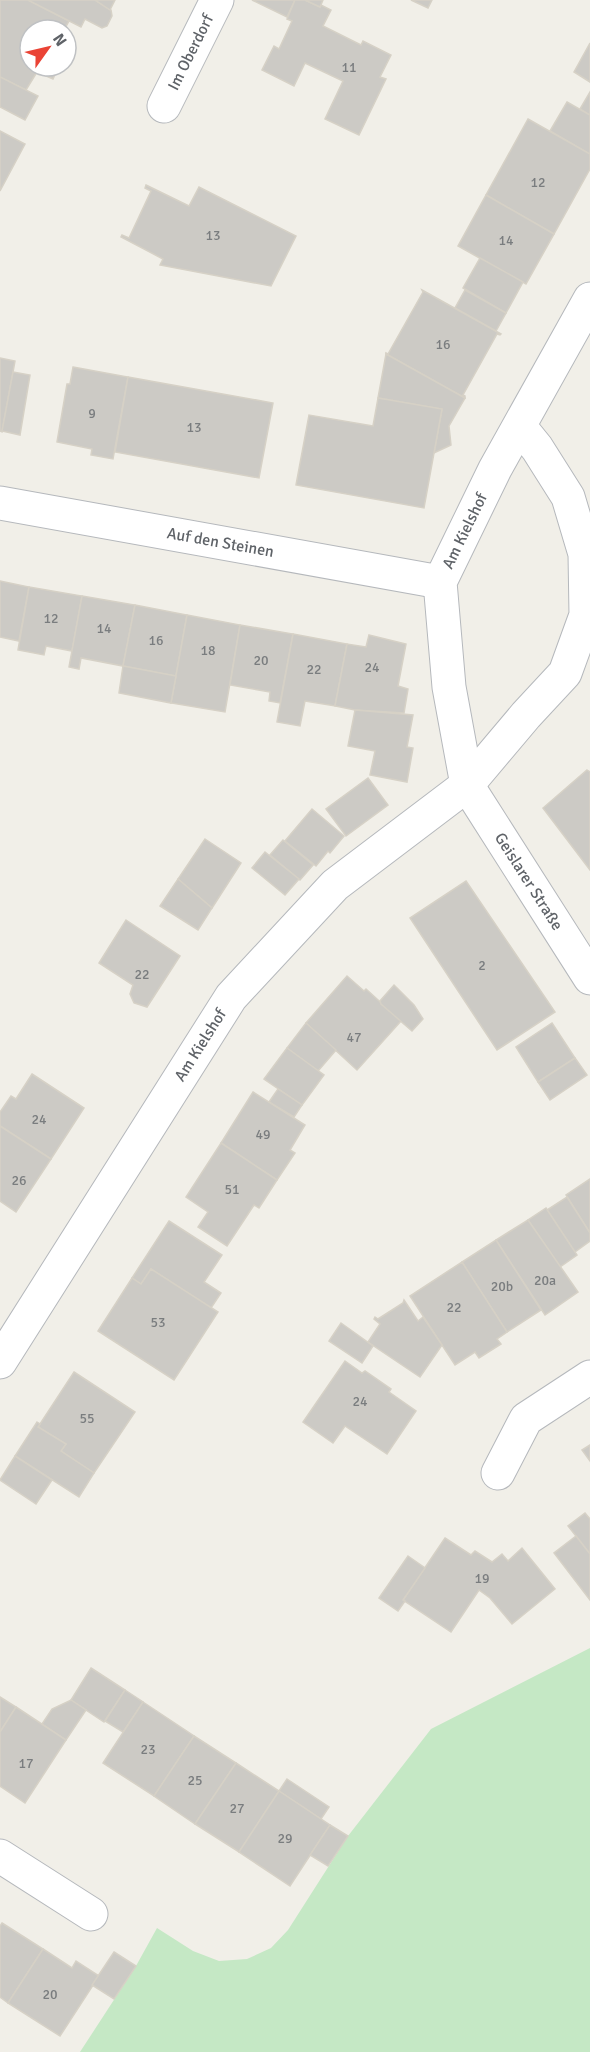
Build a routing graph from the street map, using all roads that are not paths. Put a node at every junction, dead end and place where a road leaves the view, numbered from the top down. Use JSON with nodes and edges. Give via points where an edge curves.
{"nodes":[{"id":1,"x":217,"y":0,"type":"edge"},
{"id":2,"x":164,"y":106,"type":"dead end"},
{"id":3,"x":590,"y":299,"type":"edge"},
{"id":4,"x":520,"y":427,"type":"junction"},
{"id":5,"x":0,"y":503,"type":"edge"},
{"id":6,"x":440,"y":582,"type":"junction"},
{"id":7,"x":466,"y":785,"type":"junction"},
{"id":8,"x":590,"y":978,"type":"edge"},
{"id":9,"x":0,"y":1362,"type":"edge"},
{"id":10,"x":590,"y":1377,"type":"edge"},
{"id":11,"x":498,"y":1473,"type":"dead end"},
{"id":12,"x":0,"y":1856,"type":"edge"},
{"id":13,"x":91,"y":1914,"type":"dead end"}],
"edges":[{"from":1,"to":2,"type":"street","name":"Im Oberdorf"},
{"from":3,"to":4,"type":"street","name":"Am Kielshof"},
{"from":4,"to":6,"type":"street","name":"Am Kielshof"},
{"from":4,"to":7,"type":"street","name":"Am Kielshof","via":[[568,497],[585,554],[586,615],[566,673]]},
{"from":5,"to":6,"type":"street","name":"Auf den Steinen"},
{"from":6,"to":7,"type":"street","name":"Am Kielshof","via":[[449,687]]},
{"from":7,"to":8,"type":"street","name":"Geislarer Straße"},
{"from":7,"to":9,"type":"street","name":"Am Kielshof","via":[[335,885],[231,998]]},
{"from":10,"to":11,"type":"street","via":[[526,1419]]},
{"from":12,"to":13,"type":"street"}]}
